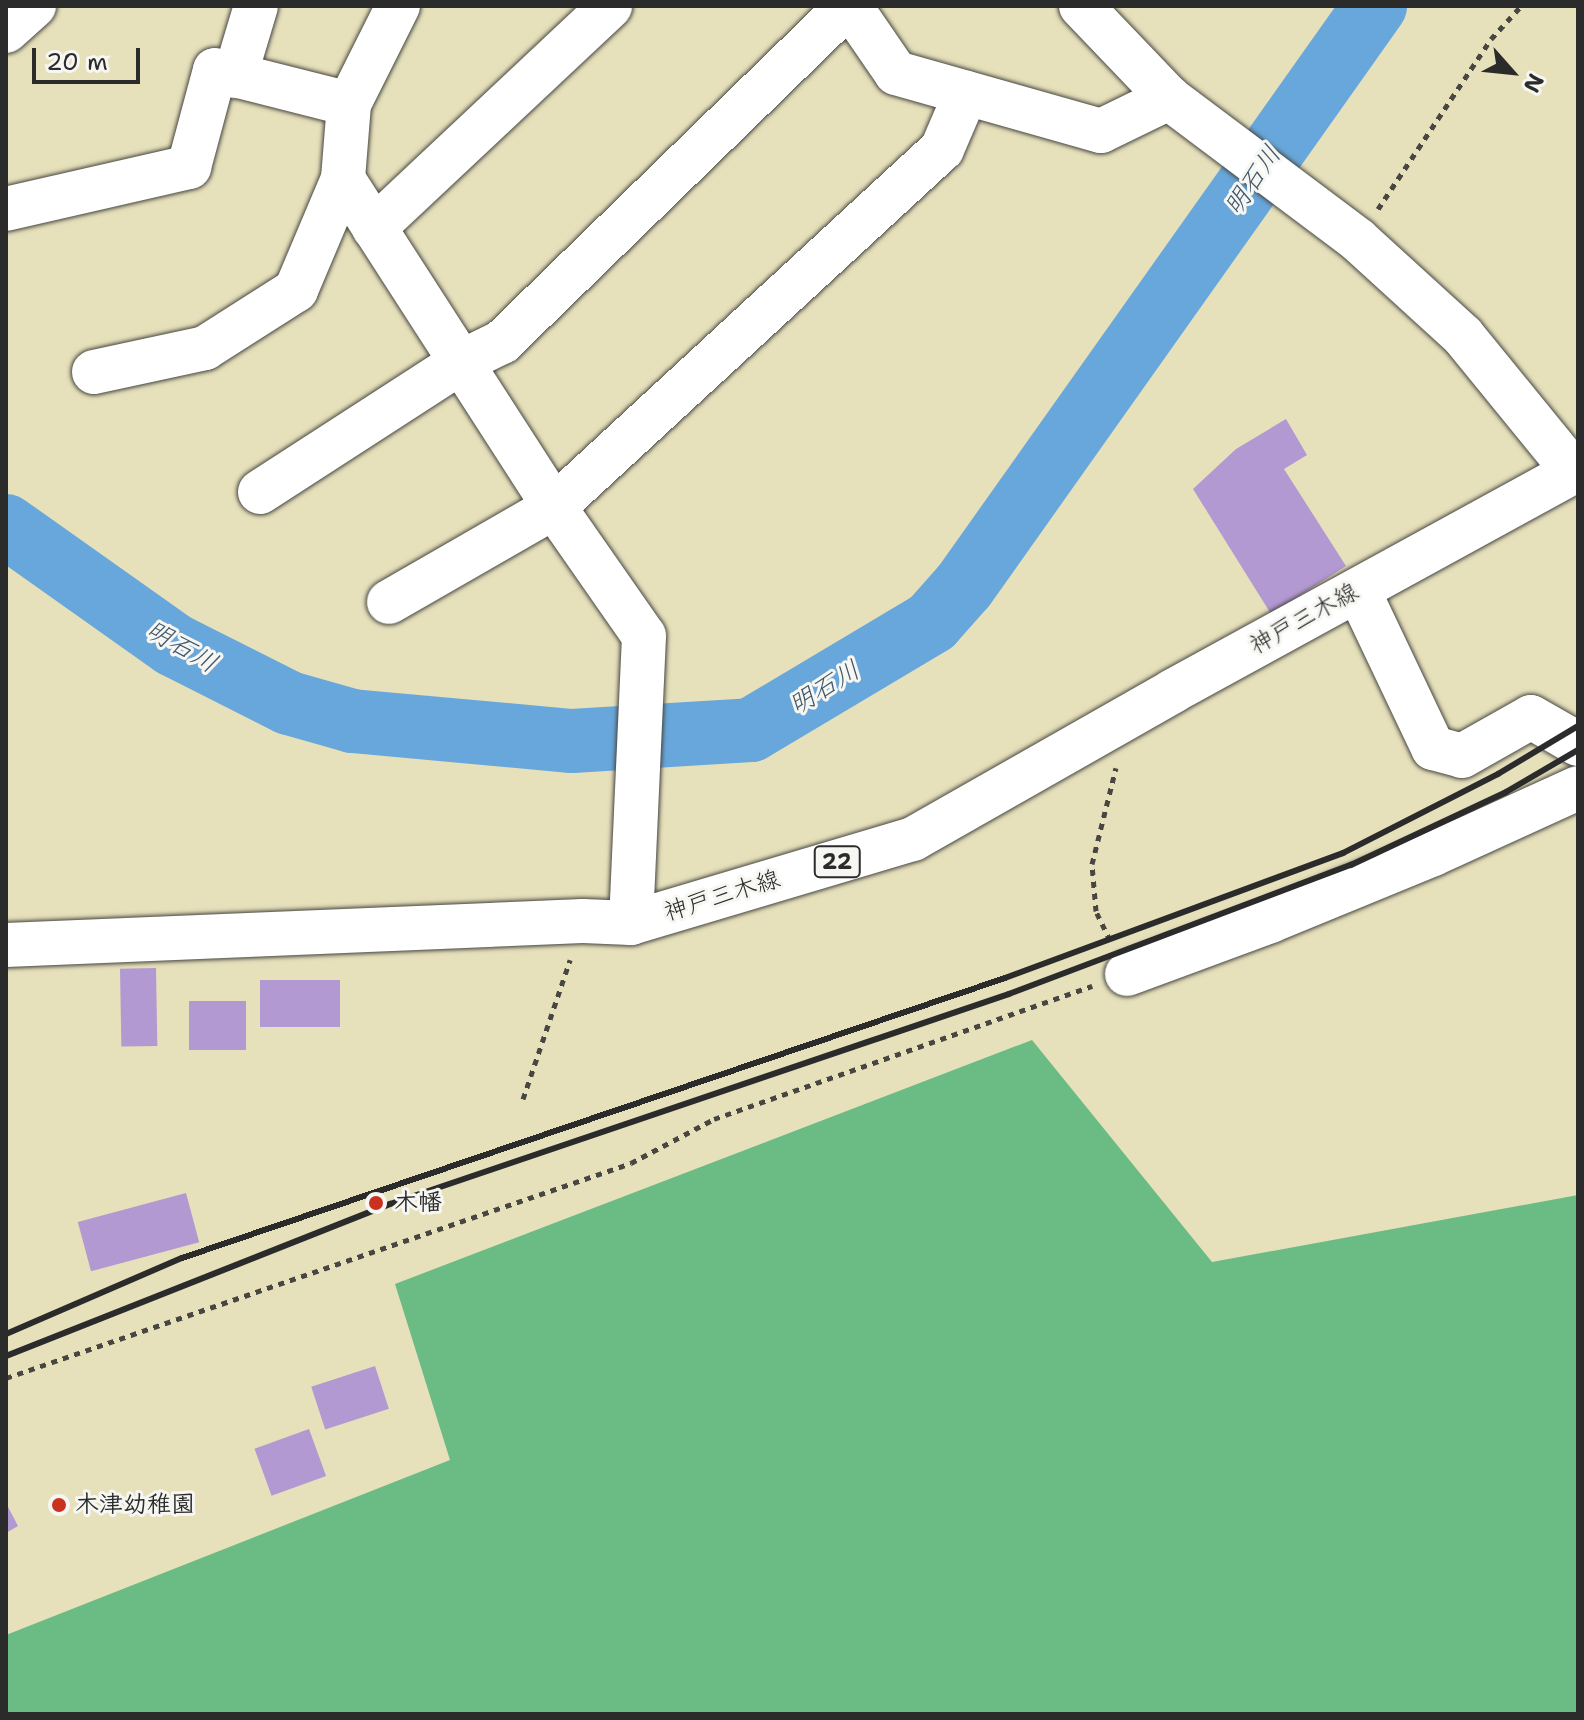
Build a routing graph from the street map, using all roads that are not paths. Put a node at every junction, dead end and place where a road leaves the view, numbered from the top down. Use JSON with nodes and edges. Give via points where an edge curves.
{"nodes":[{"id":1,"x":34,"y":6,"type":"edge"},
{"id":2,"x":256,"y":6,"type":"edge"},
{"id":3,"x":398,"y":6,"type":"edge"},
{"id":4,"x":610,"y":6,"type":"edge"},
{"id":5,"x":849,"y":6,"type":"edge"},
{"id":6,"x":1081,"y":6,"type":"edge"},
{"id":7,"x":6,"y":31,"type":"edge"},
{"id":8,"x":235,"y":76,"type":"junction"},
{"id":9,"x":966,"y":93,"type":"junction"},
{"id":10,"x":1169,"y":98,"type":"junction"},
{"id":11,"x":349,"y":104,"type":"junction"},
{"id":12,"x":343,"y":179,"type":"junction"},
{"id":13,"x":6,"y":209,"type":"edge"},
{"id":14,"x":374,"y":228,"type":"junction"},
{"id":15,"x":461,"y":362,"type":"junction"},
{"id":16,"x":94,"y":372,"type":"dead end"},
{"id":17,"x":1576,"y":470,"type":"edge"},
{"id":18,"x":260,"y":492,"type":"dead end"},
{"id":19,"x":554,"y":507,"type":"junction"},
{"id":20,"x":1358,"y":590,"type":"junction"},
{"id":21,"x":389,"y":602,"type":"dead end"},
{"id":22,"x":1578,"y":744,"type":"edge"},
{"id":23,"x":1578,"y":788,"type":"edge"},
{"id":24,"x":631,"y":923,"type":"junction"},
{"id":25,"x":6,"y":945,"type":"edge"},
{"id":26,"x":1127,"y":974,"type":"road end"}],
"edges":[{"from":1,"to":7,"type":"street"},
{"from":2,"to":8,"type":"street"},
{"from":3,"to":11,"type":"street"},
{"from":4,"to":14,"type":"street"},
{"from":5,"to":9,"type":"street","via":[[896,73]]},
{"from":5,"to":15,"type":"street","via":[[502,342]]},
{"from":6,"to":10,"type":"street"},
{"from":8,"to":11,"type":"street"},
{"from":8,"to":13,"type":"street","via":[[215,70],[189,167]]},
{"from":9,"to":10,"type":"street","via":[[1101,131]]},
{"from":9,"to":19,"type":"street","via":[[942,149]]},
{"from":10,"to":17,"type":"street","via":[[1358,240],[1463,336]]},
{"from":11,"to":12,"type":"street"},
{"from":12,"to":14,"type":"street"},
{"from":12,"to":16,"type":"street","via":[[296,290],[205,348]]},
{"from":14,"to":15,"type":"street"},
{"from":15,"to":18,"type":"street"},
{"from":15,"to":19,"type":"street"},
{"from":17,"to":20,"type":"street","name":"神戸三木線","number":"22"},
{"from":19,"to":21,"type":"street"},
{"from":19,"to":24,"type":"street","via":[[644,636]]},
{"from":20,"to":22,"type":"street","via":[[1433,748],[1462,756],[1531,717]]},
{"from":20,"to":24,"type":"street","name":"神戸三木線","number":"22","via":[[913,839]]},
{"from":23,"to":26,"type":"street","via":[[1433,854]]},
{"from":24,"to":25,"type":"street","name":"神戸三木線","number":"22"}]}
